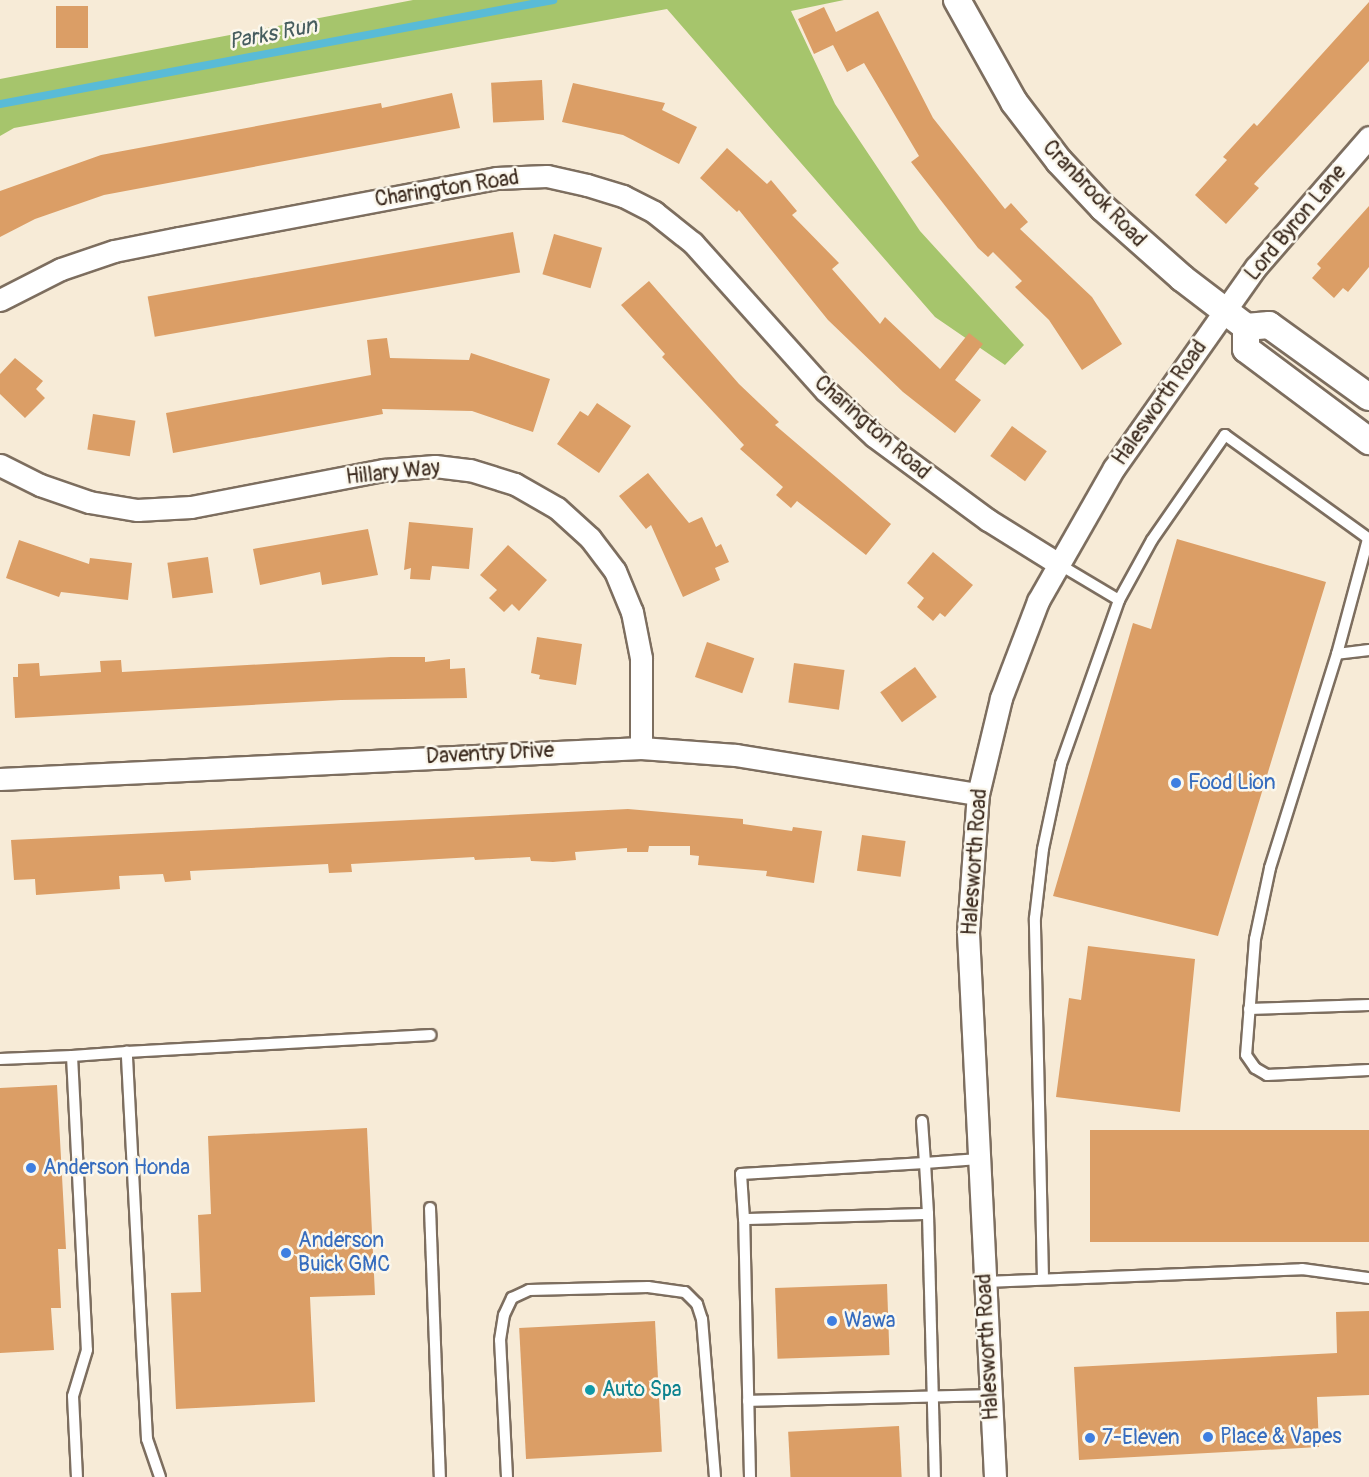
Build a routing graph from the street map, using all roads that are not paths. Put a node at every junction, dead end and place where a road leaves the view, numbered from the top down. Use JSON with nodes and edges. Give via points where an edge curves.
{"nodes":[{"id":1,"x":957,"y":0,"type":"edge"},
{"id":2,"x":1369,"y":137,"type":"edge"},
{"id":3,"x":0,"y":300,"type":"edge"},
{"id":4,"x":1225,"y":311,"type":"junction"},
{"id":5,"x":1246,"y":327,"type":"junction"},
{"id":6,"x":1369,"y":397,"type":"edge"},
{"id":7,"x":1369,"y":441,"type":"edge"},
{"id":8,"x":0,"y":465,"type":"edge"},
{"id":9,"x":1368,"y":539,"type":"edge"},
{"id":10,"x":1057,"y":563,"type":"junction"},
{"id":11,"x":1119,"y":600,"type":"junction"},
{"id":12,"x":1369,"y":650,"type":"edge"},
{"id":13,"x":1337,"y":654,"type":"junction"},
{"id":14,"x":641,"y":748,"type":"junction"},
{"id":15,"x":0,"y":779,"type":"edge"},
{"id":16,"x":978,"y":794,"type":"junction"},
{"id":17,"x":1369,"y":1005,"type":"edge"},
{"id":18,"x":1249,"y":1009,"type":"junction"},
{"id":19,"x":431,"y":1035,"type":"dead end"},
{"id":20,"x":127,"y":1052,"type":"junction"},
{"id":21,"x":72,"y":1056,"type":"junction"},
{"id":22,"x":0,"y":1059,"type":"edge"},
{"id":23,"x":1369,"y":1070,"type":"edge"},
{"id":24,"x":922,"y":1122,"type":"dead end"},
{"id":25,"x":979,"y":1160,"type":"junction"},
{"id":26,"x":925,"y":1163,"type":"junction"},
{"id":27,"x":430,"y":1208,"type":"dead end"},
{"id":28,"x":928,"y":1214,"type":"junction"},
{"id":29,"x":744,"y":1219,"type":"junction"},
{"id":30,"x":1369,"y":1278,"type":"edge"},
{"id":31,"x":1044,"y":1279,"type":"junction"},
{"id":32,"x":985,"y":1282,"type":"junction"},
{"id":33,"x":991,"y":1395,"type":"junction"},
{"id":34,"x":933,"y":1397,"type":"junction"},
{"id":35,"x":748,"y":1401,"type":"junction"},
{"id":36,"x":77,"y":1477,"type":"edge"},
{"id":37,"x":160,"y":1477,"type":"edge"},
{"id":38,"x":440,"y":1477,"type":"edge"},
{"id":39,"x":507,"y":1477,"type":"edge"},
{"id":40,"x":715,"y":1477,"type":"edge"},
{"id":41,"x":750,"y":1477,"type":"edge"},
{"id":42,"x":935,"y":1477,"type":"edge"},
{"id":43,"x":995,"y":1477,"type":"edge"}],
"edges":[{"from":1,"to":4,"type":"street","name":"Cranbrook Road","via":[[1014,102],[1059,161],[1138,240]]},
{"from":2,"to":4,"type":"street","name":"Lord Byron Lane","via":[[1256,267]]},
{"from":3,"to":10,"type":"street","name":"Charington Road","via":[[61,269],[114,251],[179,238],[496,177],[547,176],[587,185],[623,196],[693,243],[825,390],[874,436],[988,520]]},
{"from":4,"to":5,"type":"street","name":"Cranbrook Road"},
{"from":4,"to":10,"type":"street","name":"Halesworth Road","via":[[1114,468]]},
{"from":5,"to":6,"type":"street","via":[[1269,325]]},
{"from":5,"to":7,"type":"street","via":[[1246,349]]},
{"from":8,"to":14,"type":"street","name":"Hillary Way","via":[[40,485],[89,502],[137,510],[191,507],[384,470],[435,466],[470,470],[515,484],[557,508],[590,538],[615,571],[632,612],[641,658]]},
{"from":9,"to":11,"type":"lane","via":[[1225,435],[1152,540]]},
{"from":9,"to":13,"type":"lane"},
{"from":10,"to":11,"type":"lane"},
{"from":10,"to":16,"type":"street","name":"Halesworth Road","via":[[1018,644],[1000,698]]},
{"from":11,"to":31,"type":"lane","via":[[1061,764],[1043,849],[1035,918]]},
{"from":12,"to":13,"type":"lane"},
{"from":13,"to":18,"type":"lane","via":[[1270,868],[1255,939]]},
{"from":14,"to":15,"type":"street","name":"Daventry Drive"},
{"from":14,"to":16,"type":"street","name":"Daventry Drive","via":[[736,755]]},
{"from":16,"to":25,"type":"street","name":"Halesworth Road","via":[[968,932]]},
{"from":17,"to":18,"type":"lane"},
{"from":18,"to":23,"type":"lane","via":[[1246,1055],[1255,1068],[1267,1075]]},
{"from":19,"to":20,"type":"lane"},
{"from":20,"to":21,"type":"lane"},
{"from":20,"to":37,"type":"lane","via":[[147,1440]]},
{"from":21,"to":22,"type":"lane"},
{"from":21,"to":36,"type":"lane","via":[[87,1350],[73,1396]]},
{"from":24,"to":26,"type":"lane"},
{"from":25,"to":26,"type":"lane"},
{"from":25,"to":32,"type":"street","name":"Halesworth Road"},
{"from":26,"to":28,"type":"lane"},
{"from":26,"to":29,"type":"lane","via":[[741,1174]]},
{"from":27,"to":38,"type":"lane"},
{"from":28,"to":29,"type":"lane"},
{"from":28,"to":34,"type":"lane"},
{"from":29,"to":35,"type":"lane"},
{"from":30,"to":31,"type":"lane","via":[[1302,1269]]},
{"from":31,"to":32,"type":"lane"},
{"from":32,"to":33,"type":"street","name":"Halesworth Road"},
{"from":33,"to":34,"type":"lane"},
{"from":33,"to":43,"type":"street","name":"Halesworth Road"},
{"from":34,"to":35,"type":"lane"},
{"from":34,"to":42,"type":"lane"},
{"from":35,"to":41,"type":"lane"},
{"from":39,"to":40,"type":"lane","via":[[500,1340],[504,1315],[512,1298],[529,1290],[657,1287],[685,1292],[697,1304],[702,1319]]}]}
